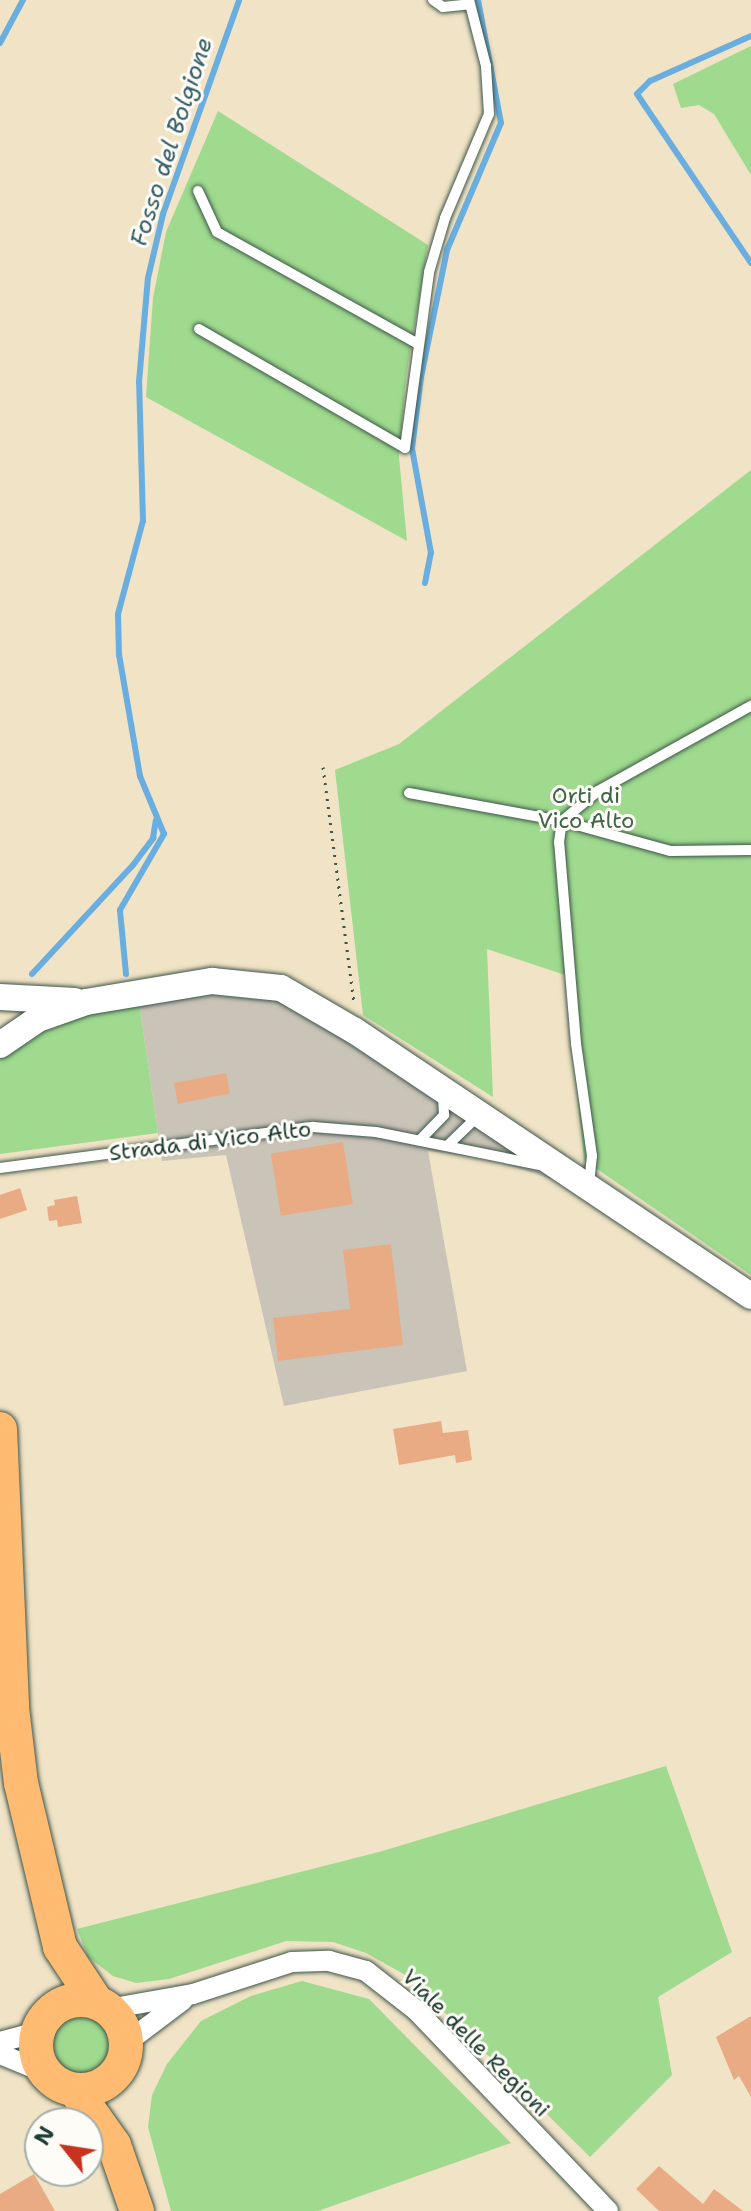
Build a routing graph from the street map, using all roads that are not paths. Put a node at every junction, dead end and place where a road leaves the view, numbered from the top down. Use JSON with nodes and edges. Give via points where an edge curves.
{"nodes":[{"id":1,"x":433,"y":0,"type":"edge"},
{"id":2,"x":470,"y":2,"type":"edge"},
{"id":3,"x":198,"y":191,"type":"dead end"},
{"id":4,"x":199,"y":329,"type":"dead end"},
{"id":5,"x":418,"y":344,"type":"junction"},
{"id":6,"x":751,"y":706,"type":"edge"},
{"id":7,"x":409,"y":793,"type":"dead end"},
{"id":8,"x":562,"y":821,"type":"junction"},
{"id":9,"x":751,"y":850,"type":"edge"},
{"id":10,"x":0,"y":997,"type":"edge"},
{"id":11,"x":86,"y":1002,"type":"junction"},
{"id":12,"x":0,"y":1045,"type":"edge"},
{"id":13,"x":441,"y":1089,"type":"junction"},
{"id":14,"x":480,"y":1114,"type":"junction"},
{"id":15,"x":420,"y":1140,"type":"junction"},
{"id":16,"x":449,"y":1144,"type":"junction"},
{"id":17,"x":0,"y":1168,"type":"edge"},
{"id":18,"x":580,"y":1181,"type":"junction"},
{"id":19,"x":751,"y":1296,"type":"edge"},
{"id":20,"x":0,"y":1429,"type":"edge"},
{"id":21,"x":60,"y":1947,"type":"junction"},
{"id":22,"x":193,"y":1994,"type":"junction"},
{"id":23,"x":103,"y":2006,"type":"junction"},
{"id":24,"x":44,"y":2023,"type":"junction"},
{"id":25,"x":1,"y":2043,"type":"edge"},
{"id":26,"x":126,"y":2043,"type":"junction"},
{"id":27,"x":46,"y":2073,"type":"junction"},
{"id":28,"x":109,"y":2081,"type":"junction"},
{"id":29,"x":75,"y":2090,"type":"junction"},
{"id":30,"x":114,"y":2145,"type":"junction"},
{"id":31,"x":137,"y":2211,"type":"edge"},
{"id":32,"x":608,"y":2211,"type":"edge"}],
"edges":[{"from":1,"to":2,"type":"lane","via":[[443,7]]},
{"from":2,"to":5,"type":"lane","via":[[486,66],[489,114],[445,218]]},
{"from":3,"to":5,"type":"lane","via":[[217,232]]},
{"from":4,"to":5,"type":"lane","via":[[405,448]]},
{"from":6,"to":8,"type":"lane","via":[[598,791]]},
{"from":7,"to":8,"type":"lane"},
{"from":8,"to":9,"type":"lane","via":[[670,851]]},
{"from":8,"to":18,"type":"lane","via":[[559,842],[573,1012],[592,1156]]},
{"from":10,"to":11,"type":"street","name":"Strada di Vico Alto"},
{"from":11,"to":12,"type":"street","name":"Strada di Vico Alto","via":[[38,1019]]},
{"from":11,"to":13,"type":"street","name":"Strada di Vico Alto","via":[[241,980],[294,993]]},
{"from":13,"to":14,"type":"street","name":"Strada di Vico Alto"},
{"from":13,"to":15,"type":"lane","via":[[444,1115]]},
{"from":14,"to":16,"type":"lane"},
{"from":14,"to":18,"type":"street","name":"Strada di Vico Alto"},
{"from":15,"to":16,"type":"lane","name":"Strada di Vico Alto"},
{"from":15,"to":17,"type":"lane","name":"Strada di Vico Alto","via":[[363,1130],[295,1128]]},
{"from":16,"to":18,"type":"lane","name":"Strada di Vico Alto"},
{"from":18,"to":19,"type":"street","name":"Strada di Vico Alto"},
{"from":20,"to":21,"type":"main road","via":[[15,1743]]},
{"from":21,"to":23,"type":"main road"},
{"from":21,"to":24,"type":"main road"},
{"from":22,"to":23,"type":"street","name":"Viale delle Regioni"},
{"from":22,"to":26,"type":"street","name":"Viale delle Regioni"},
{"from":22,"to":32,"type":"street","name":"Viale delle Regioni","via":[[303,1960],[366,1971],[416,2010]]},
{"from":23,"to":24,"type":"main road","via":[[72,2001]]},
{"from":23,"to":26,"type":"main road"},
{"from":24,"to":25,"type":"street"},
{"from":24,"to":27,"type":"main road","via":[[39,2061]]},
{"from":25,"to":27,"type":"street"},
{"from":26,"to":28,"type":"main road","via":[[125,2057]]},
{"from":27,"to":29,"type":"main road"},
{"from":28,"to":29,"type":"main road"},
{"from":28,"to":30,"type":"main road"},
{"from":29,"to":30,"type":"main road"},
{"from":30,"to":31,"type":"main road"}]}
